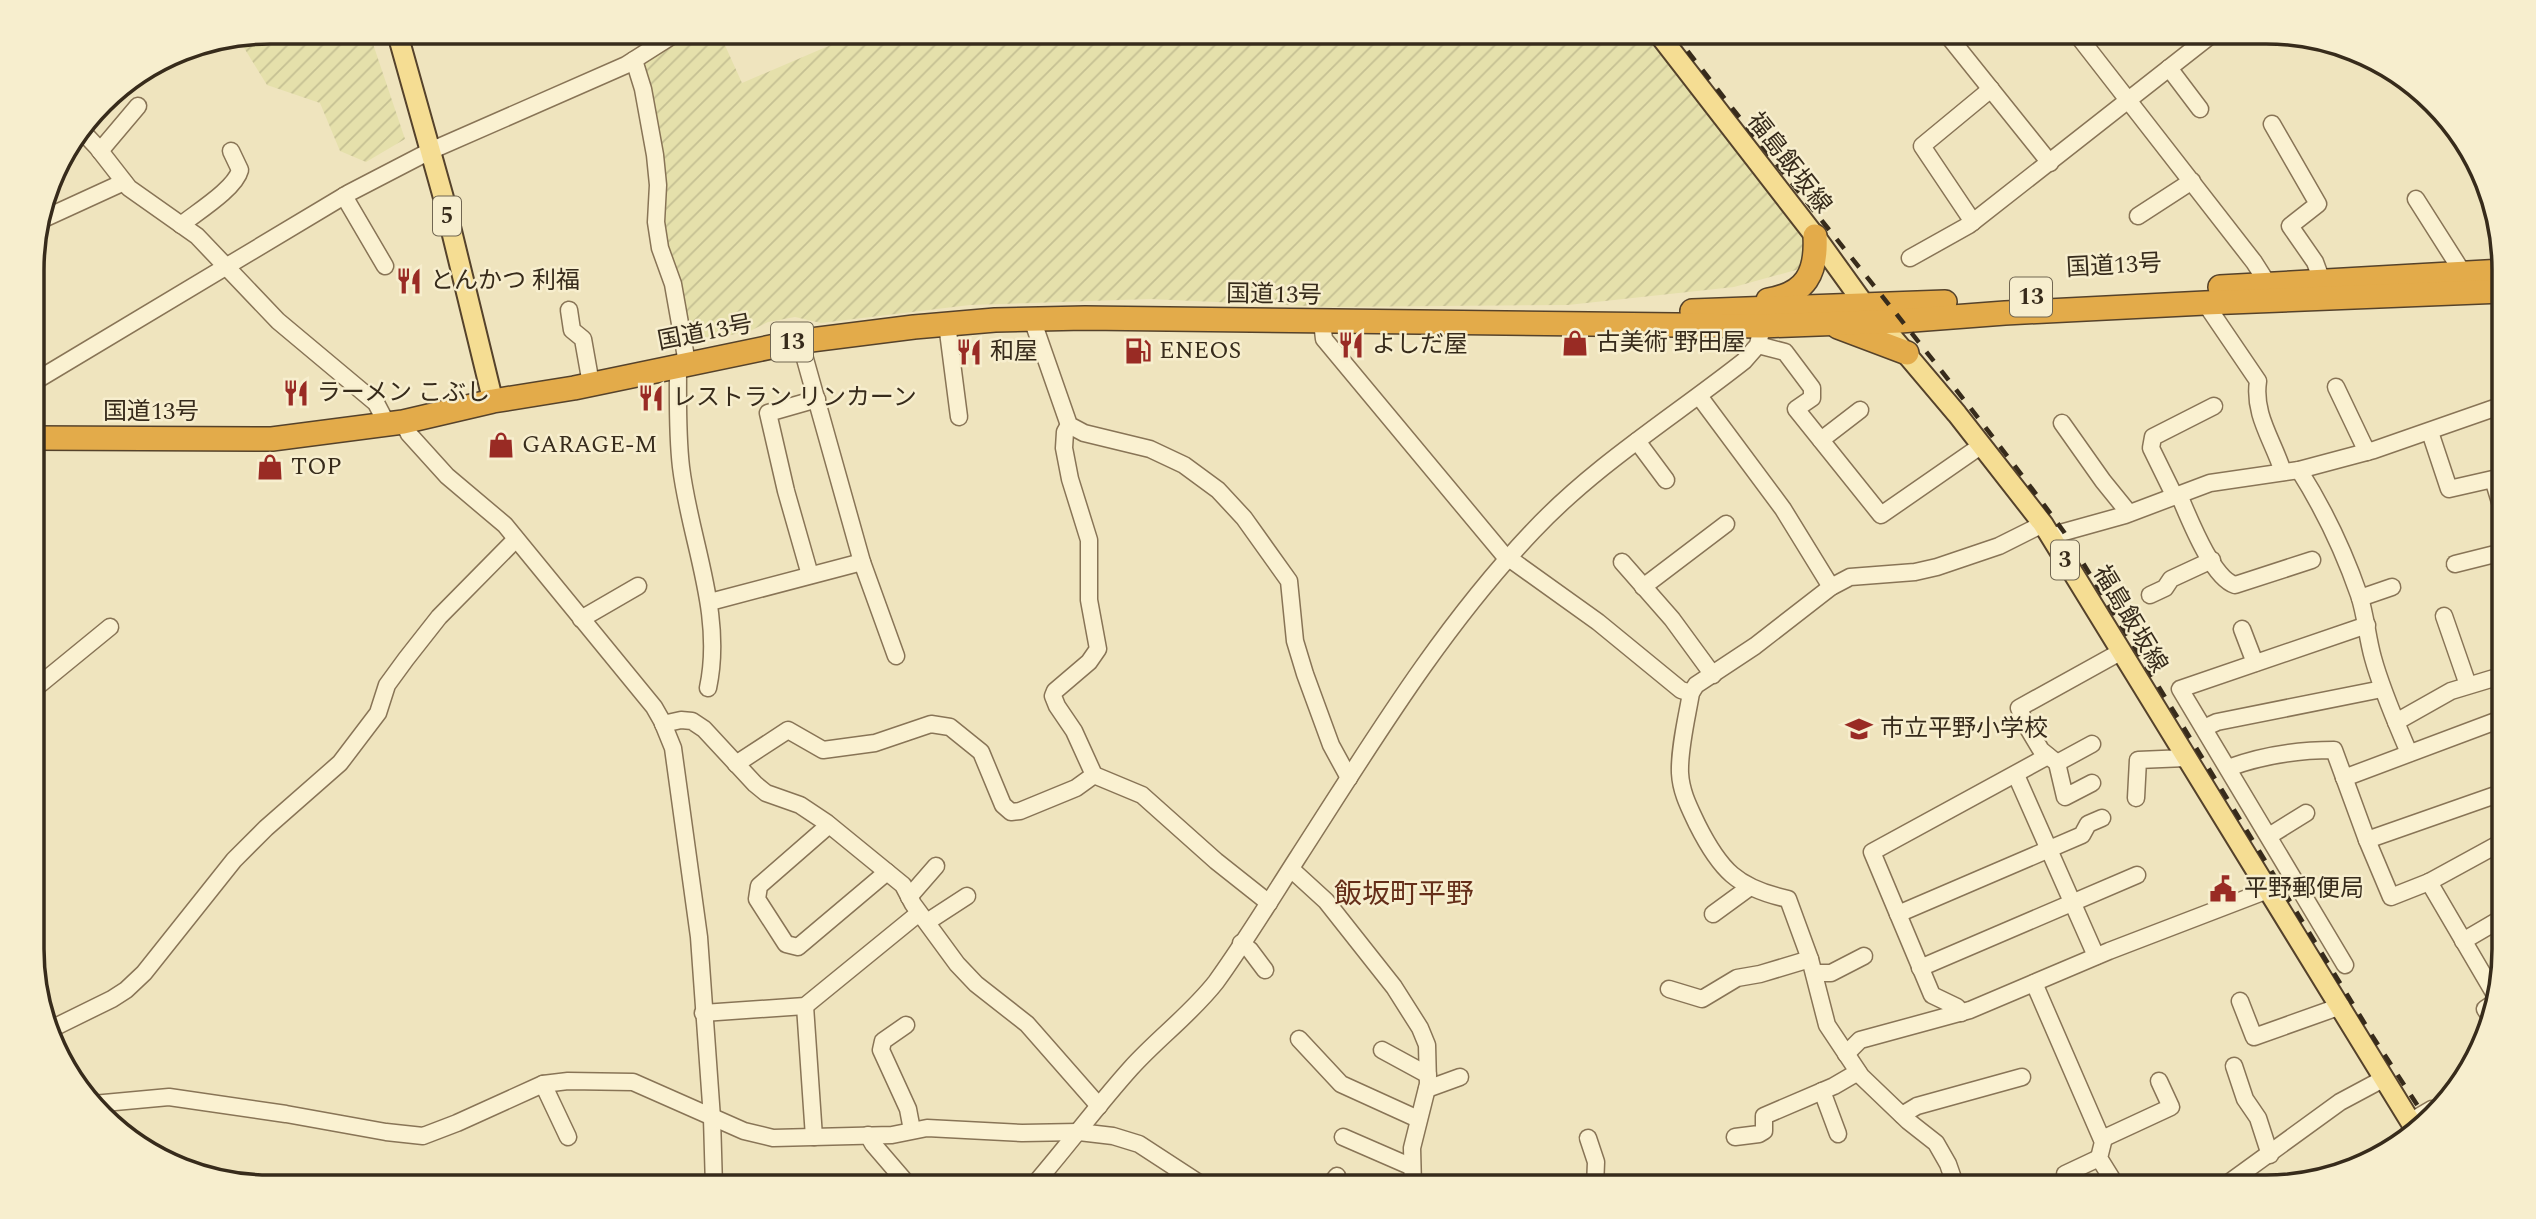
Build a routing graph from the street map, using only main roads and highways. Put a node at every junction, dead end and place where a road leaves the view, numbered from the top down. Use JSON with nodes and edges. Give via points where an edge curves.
{"nodes":[{"id":1,"x":400,"y":44,"type":"edge"},
{"id":2,"x":1666,"y":44,"type":"edge"},
{"id":3,"x":1815,"y":236,"type":"junction"},
{"id":4,"x":2492,"y":272,"type":"edge"},
{"id":5,"x":2492,"y":291,"type":"edge"},
{"id":6,"x":1654,"y":312,"type":"junction"},
{"id":7,"x":1870,"y":312,"type":"junction"},
{"id":8,"x":1560,"y":322,"type":"junction"},
{"id":9,"x":1822,"y":323,"type":"junction"},
{"id":10,"x":1907,"y":353,"type":"junction"},
{"id":11,"x":493,"y":401,"type":"junction"},
{"id":12,"x":44,"y":438,"type":"edge"},
{"id":13,"x":2410,"y":1123,"type":"edge"}],
"edges":[{"from":1,"to":11,"type":"main road","number":"5"},
{"from":2,"to":3,"type":"main road","name":"福島飯坂線","number":"3"},
{"from":3,"to":6,"type":"highway","via":[[1814,267],[1791,294]]},
{"from":3,"to":7,"type":"main road","name":"福島飯坂線","number":"3"},
{"from":4,"to":7,"type":"highway","name":"国道13号","number":"13","via":[[1888,305]]},
{"from":5,"to":7,"type":"highway","name":"国道13号","number":"13"},
{"from":6,"to":7,"type":"highway","name":"国道13号","number":"13"},
{"from":6,"to":8,"type":"highway","name":"国道13号","number":"13"},
{"from":7,"to":9,"type":"highway","name":"国道13号","number":"13"},
{"from":7,"to":10,"type":"main road","name":"福島飯坂線","number":"3"},
{"from":8,"to":9,"type":"highway","name":"国道13号","number":"13","via":[[1760,336]]},
{"from":8,"to":11,"type":"highway","name":"国道13号","number":"13","via":[[1085,318],[947,324],[800,341]]},
{"from":9,"to":10,"type":"highway"},
{"from":10,"to":13,"type":"main road","name":"福島飯坂線","number":"3","via":[[2048,531]]},
{"from":11,"to":12,"type":"highway","name":"国道13号","number":"13","via":[[395,423],[272,439]]}]}
